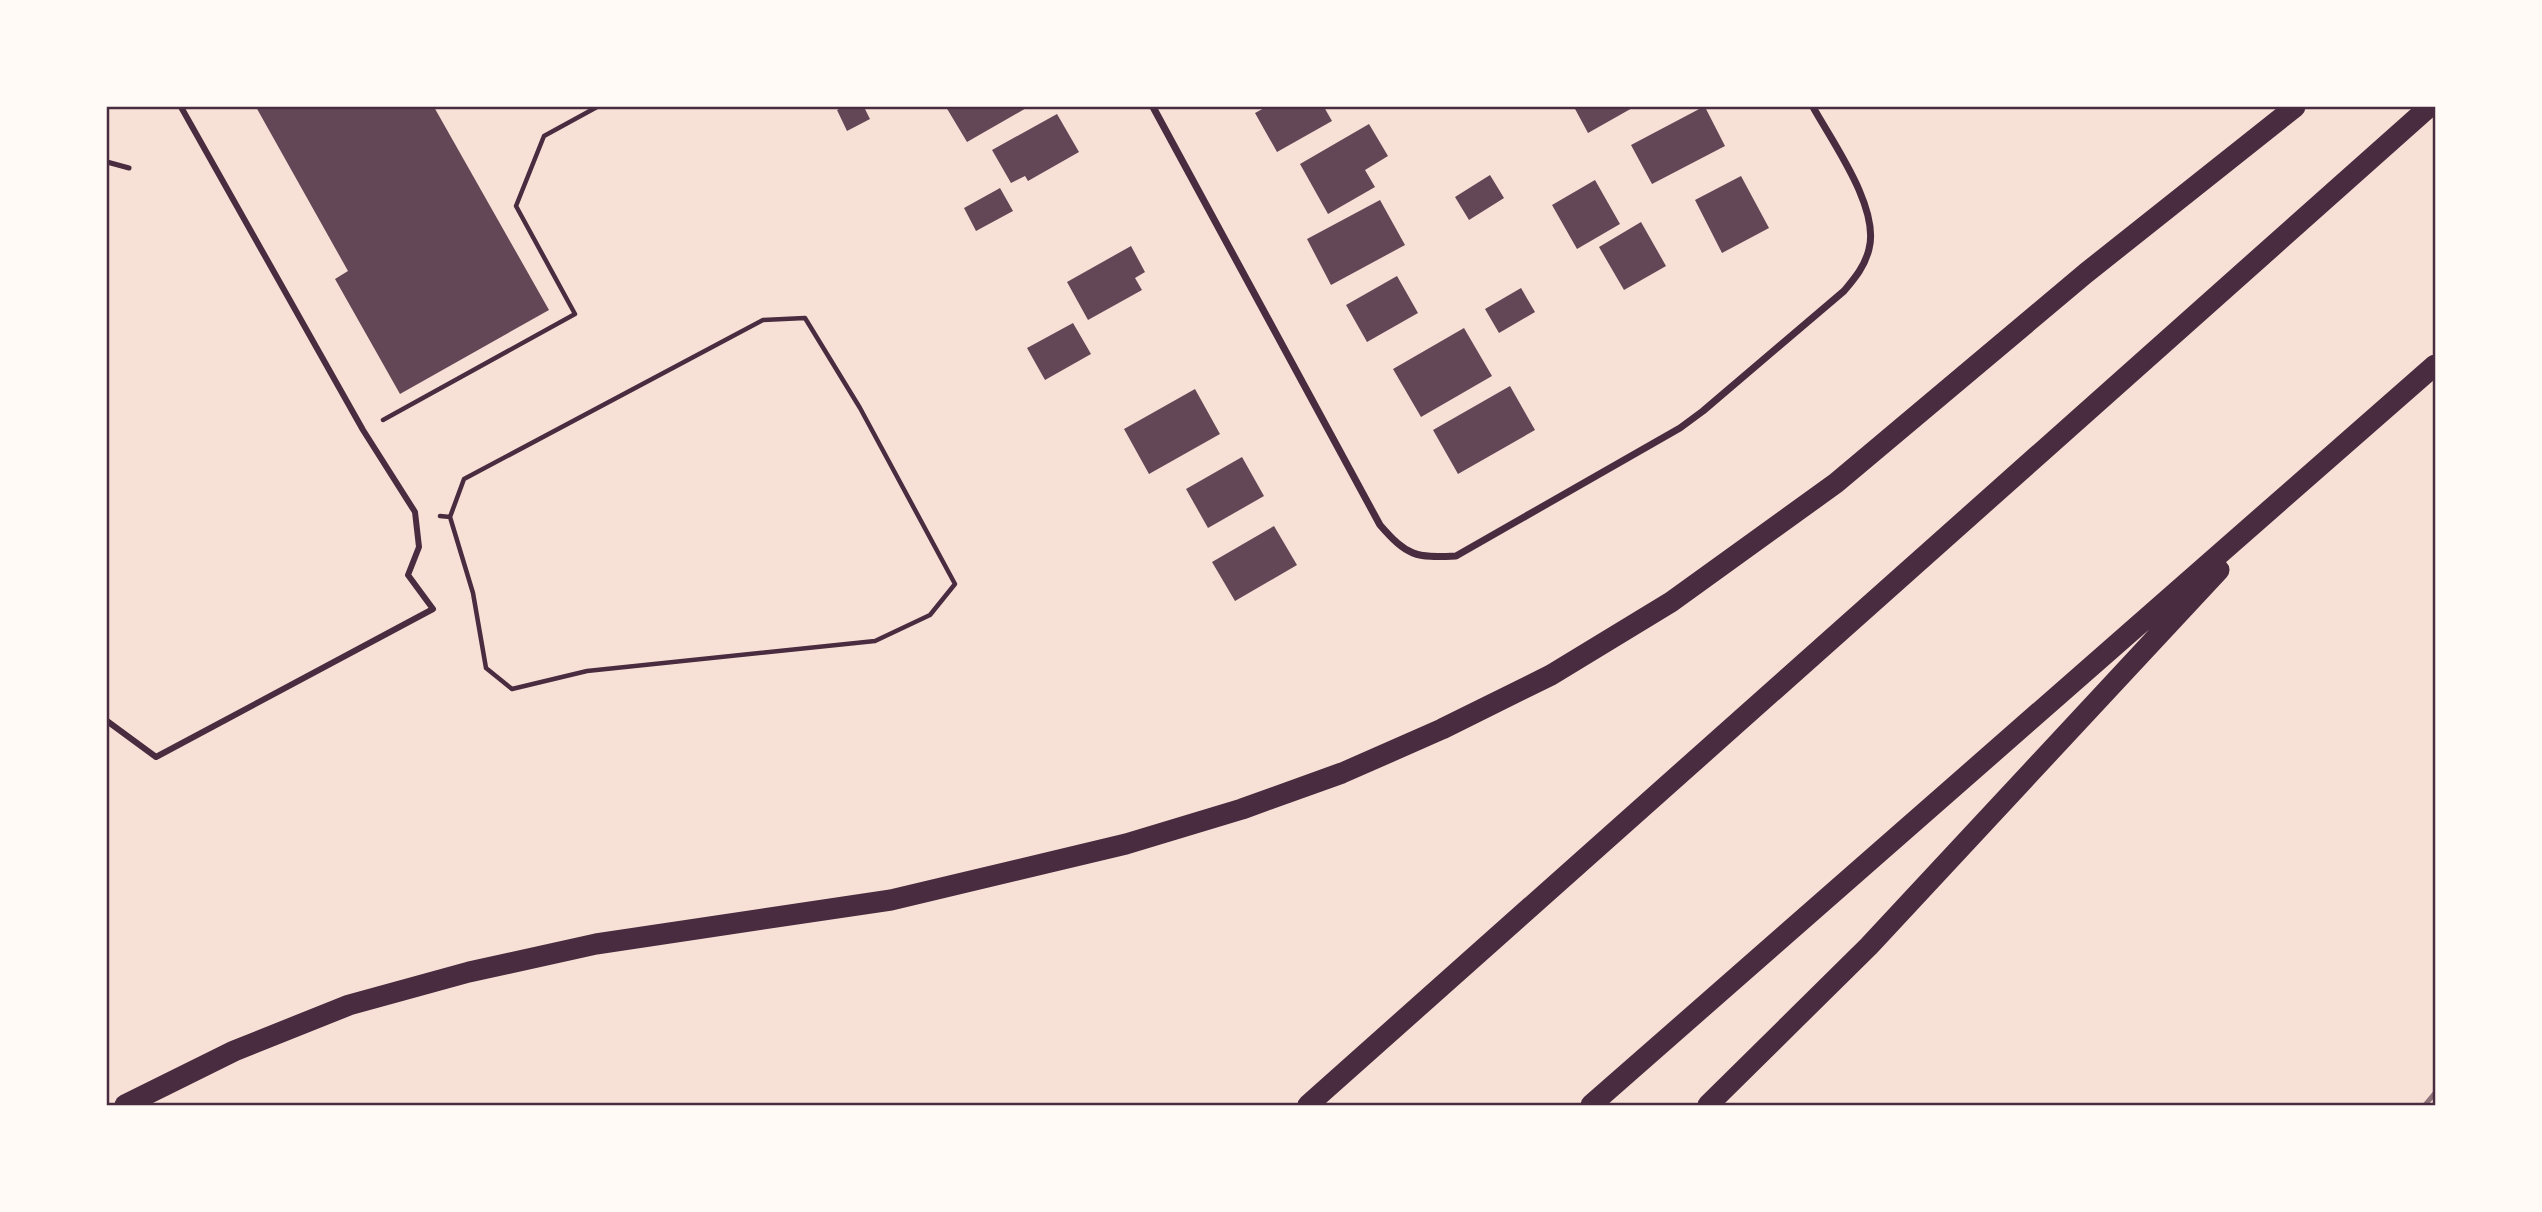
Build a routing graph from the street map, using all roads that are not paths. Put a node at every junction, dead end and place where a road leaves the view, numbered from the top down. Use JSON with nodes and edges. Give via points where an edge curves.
{"nodes":[{"id":1,"x":181,"y":107,"type":"edge"},
{"id":2,"x":1153,"y":107,"type":"edge"},
{"id":3,"x":1813,"y":107,"type":"edge"},
{"id":4,"x":2295,"y":107,"type":"edge"},
{"id":5,"x":2430,"y":107,"type":"edge"},
{"id":6,"x":107,"y":163,"type":"edge"},
{"id":7,"x":129,"y":169,"type":"dead end"},
{"id":8,"x":2435,"y":365,"type":"edge"},
{"id":9,"x":2299,"y":485,"type":"junction"},
{"id":10,"x":107,"y":721,"type":"edge"},
{"id":11,"x":125,"y":1105,"type":"edge"},
{"id":12,"x":1308,"y":1105,"type":"edge"},
{"id":13,"x":1591,"y":1105,"type":"edge"},
{"id":14,"x":1708,"y":1105,"type":"edge"}],
"edges":[{"from":1,"to":10,"type":"street","via":[[363,430],[415,512],[419,547],[408,575],[433,609],[156,757]]},
{"from":2,"to":3,"type":"street","via":[[1381,524],[1397,544],[1425,558],[1456,556],[1680,428],[1844,290],[1861,270],[1872,228],[1868,209]]},
{"from":4,"to":11,"type":"highway","via":[[2086,273],[1836,484],[1671,602],[1551,675],[1442,729],[1342,773],[1126,844],[891,900],[596,944],[349,1004],[234,1051]]},
{"from":5,"to":12,"type":"highway"},
{"from":6,"to":7,"type":"lane"},
{"from":8,"to":9,"type":"highway"},
{"from":9,"to":13,"type":"highway"},
{"from":9,"to":14,"type":"highway","via":[[1869,946]]}]}
